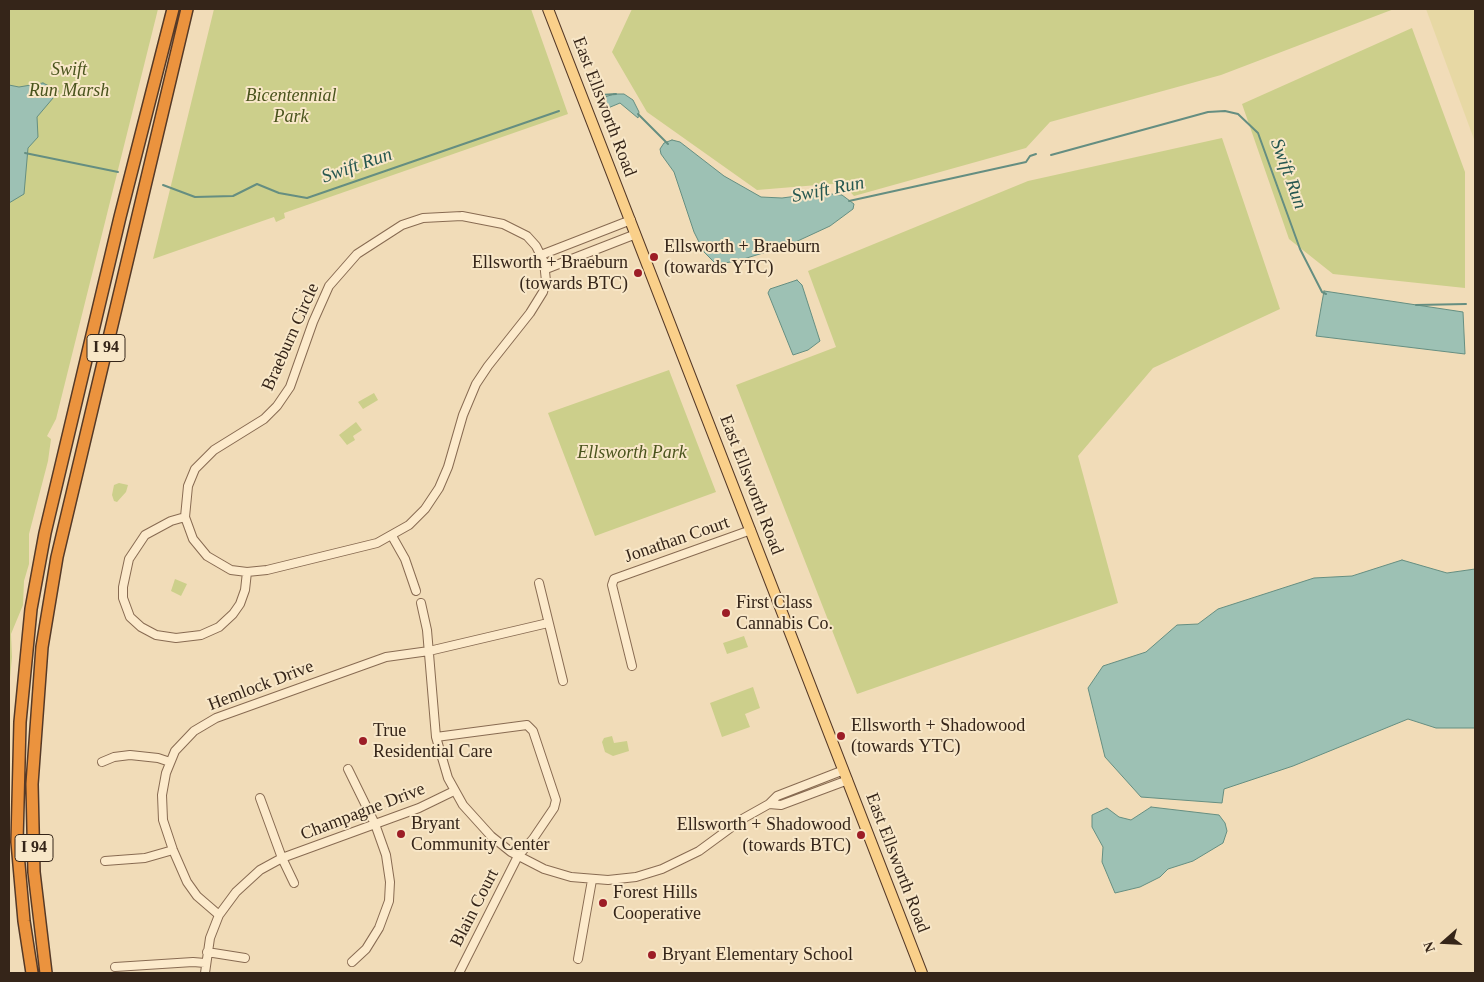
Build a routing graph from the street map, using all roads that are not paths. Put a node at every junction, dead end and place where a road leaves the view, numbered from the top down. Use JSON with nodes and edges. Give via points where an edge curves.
{"nodes":[{"id":1,"x":173,"y":9,"type":"edge"},
{"id":2,"x":186,"y":9,"type":"edge"},
{"id":3,"x":548,"y":9,"type":"edge"},
{"id":4,"x":631,"y":220,"type":"junction"},
{"id":5,"x":636,"y":234,"type":"junction"},
{"id":6,"x":541,"y":255,"type":"junction"},
{"id":7,"x":546,"y":269,"type":"junction"},
{"id":8,"x":185,"y":517,"type":"junction"},
{"id":9,"x":751,"y":530,"type":"junction"},
{"id":10,"x":392,"y":536,"type":"junction"},
{"id":11,"x":247,"y":572,"type":"junction"},
{"id":12,"x":539,"y":584,"type":"dead end"},
{"id":13,"x":416,"y":591,"type":"dead end"},
{"id":14,"x":421,"y":604,"type":"dead end"},
{"id":15,"x":548,"y":623,"type":"junction"},
{"id":16,"x":429,"y":651,"type":"junction"},
{"id":17,"x":632,"y":666,"type":"dead end"},
{"id":18,"x":563,"y":681,"type":"dead end"},
{"id":19,"x":436,"y":738,"type":"junction"},
{"id":20,"x":102,"y":762,"type":"dead end"},
{"id":21,"x":170,"y":762,"type":"junction"},
{"id":22,"x":348,"y":769,"type":"dead end"},
{"id":23,"x":846,"y":774,"type":"junction"},
{"id":24,"x":454,"y":791,"type":"junction"},
{"id":25,"x":260,"y":798,"type":"dead end"},
{"id":26,"x":375,"y":824,"type":"junction"},
{"id":27,"x":173,"y":850,"type":"junction"},
{"id":28,"x":518,"y":856,"type":"junction"},
{"id":29,"x":282,"y":858,"type":"junction"},
{"id":30,"x":105,"y":861,"type":"dead end"},
{"id":31,"x":592,"y":880,"type":"junction"},
{"id":32,"x":294,"y":883,"type":"dead end"},
{"id":33,"x":219,"y":915,"type":"junction"},
{"id":34,"x":207,"y":952,"type":"junction"},
{"id":35,"x":245,"y":958,"type":"dead end"},
{"id":36,"x":578,"y":959,"type":"dead end"},
{"id":37,"x":352,"y":962,"type":"dead end"},
{"id":38,"x":205,"y":963,"type":"junction"},
{"id":39,"x":116,"y":967,"type":"dead end"},
{"id":40,"x":32,"y":973,"type":"edge"},
{"id":41,"x":46,"y":973,"type":"edge"},
{"id":42,"x":205,"y":973,"type":"edge"},
{"id":43,"x":459,"y":973,"type":"edge"},
{"id":44,"x":922,"y":973,"type":"edge"}],
"edges":[{"from":1,"to":40,"type":"highway","number":"I 94","via":[[120,217],[31,609],[20,722],[17,842]]},
{"from":2,"to":41,"type":"highway","number":"I 94","via":[[57,557],[42,647],[32,784],[34,872]]},
{"from":3,"to":4,"type":"main road","name":"East Ellsworth Road"},
{"from":4,"to":5,"type":"main road","name":"East Ellsworth Road"},
{"from":4,"to":6,"type":"street"},
{"from":5,"to":7,"type":"street"},
{"from":5,"to":9,"type":"main road","name":"East Ellsworth Road"},
{"from":6,"to":7,"type":"street","name":"Braeburn Circle"},
{"from":6,"to":8,"type":"street","name":"Braeburn Circle","via":[[527,236],[515,228],[462,216],[423,218],[402,225],[369,245],[348,262],[329,286],[290,387],[277,406],[264,419],[214,450],[197,466],[188,486]]},
{"from":7,"to":10,"type":"street","name":"Braeburn Circle","via":[[544,287],[537,303],[488,366],[469,399],[439,488],[417,518]]},
{"from":8,"to":11,"type":"street","name":"Braeburn Circle","via":[[193,539],[207,556],[231,570]]},
{"from":8,"to":11,"type":"street","via":[[145,535],[129,559],[123,598],[130,616],[141,628],[156,635],[176,638],[220,627],[240,604]]},
{"from":9,"to":17,"type":"street","name":"Jonathan Court","via":[[614,579],[612,585]]},
{"from":9,"to":23,"type":"main road","name":"East Ellsworth Road"},
{"from":10,"to":11,"type":"street","name":"Braeburn Circle","via":[[351,551]]},
{"from":10,"to":13,"type":"street","via":[[405,559]]},
{"from":12,"to":15,"type":"street"},
{"from":14,"to":16,"type":"street"},
{"from":15,"to":16,"type":"street","name":"Hemlock Drive"},
{"from":15,"to":18,"type":"street"},
{"from":16,"to":19,"type":"street"},
{"from":16,"to":21,"type":"street","name":"Hemlock Drive","via":[[405,653],[367,663],[216,718],[185,740]]},
{"from":19,"to":24,"type":"street","via":[[440,759]]},
{"from":19,"to":28,"type":"street","name":"Blain Court","via":[[521,724],[530,728],[556,800],[534,839]]},
{"from":20,"to":21,"type":"street","via":[[130,754]]},
{"from":21,"to":27,"type":"street","name":"Hemlock Drive","via":[[162,807]]},
{"from":22,"to":26,"type":"street"},
{"from":23,"to":31,"type":"street","via":[[777,796],[699,851],[674,864],[636,877]]},
{"from":23,"to":44,"type":"main road","name":"East Ellsworth Road"},
{"from":24,"to":26,"type":"street","name":"Champagne Drive"},
{"from":24,"to":28,"type":"street","via":[[481,827]]},
{"from":25,"to":29,"type":"street"},
{"from":26,"to":29,"type":"street","name":"Champagne Drive"},
{"from":26,"to":37,"type":"street","via":[[389,868],[388,901],[372,941]]},
{"from":27,"to":30,"type":"street","via":[[145,858]]},
{"from":27,"to":33,"type":"street","name":"Hemlock Drive","via":[[187,882],[197,896]]},
{"from":28,"to":31,"type":"street","via":[[558,874]]},
{"from":28,"to":43,"type":"street","name":"Blain Court"},
{"from":29,"to":32,"type":"street"},
{"from":29,"to":33,"type":"street","name":"Champagne Drive","via":[[246,881]]},
{"from":31,"to":36,"type":"street"},
{"from":33,"to":34,"type":"street","name":"Champagne Drive"},
{"from":34,"to":35,"type":"street"},
{"from":34,"to":38,"type":"street","name":"Champagne Drive"},
{"from":38,"to":39,"type":"street"},
{"from":38,"to":42,"type":"street","name":"Champagne Drive"}]}
